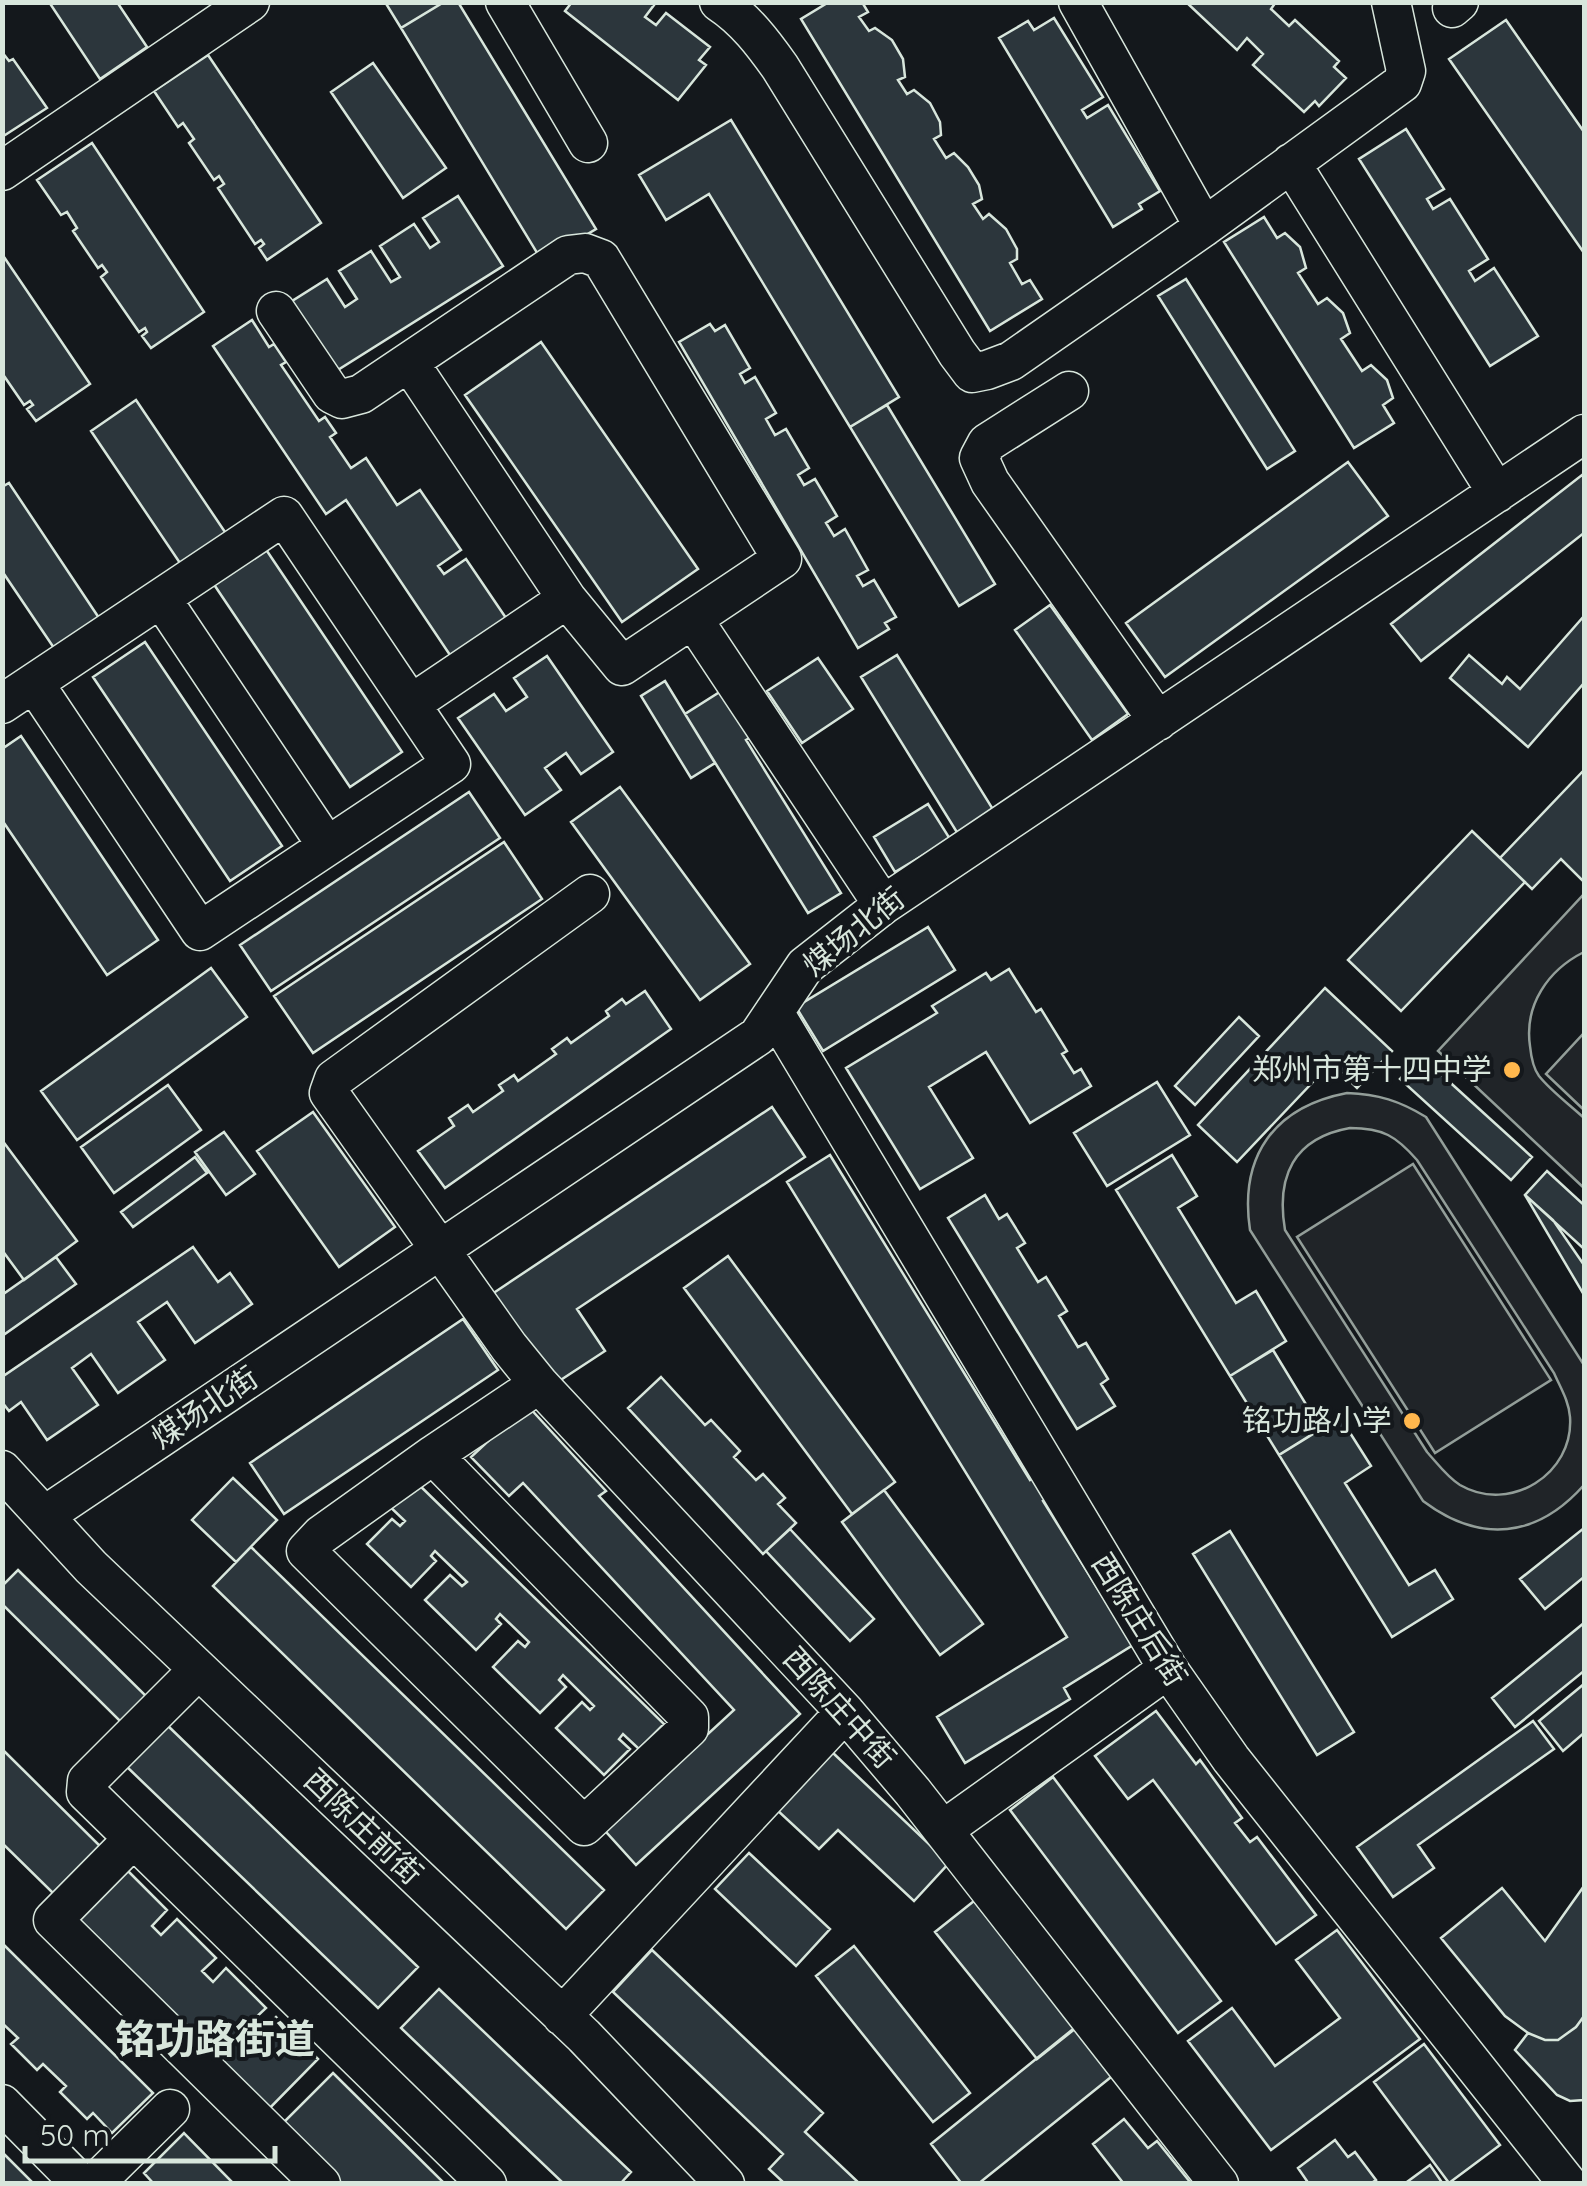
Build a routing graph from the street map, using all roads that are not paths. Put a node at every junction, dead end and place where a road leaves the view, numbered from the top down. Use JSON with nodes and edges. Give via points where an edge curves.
{"nodes":[{"id":1,"x":250,"y":2,"type":"edge"},
{"id":2,"x":505,"y":2,"type":"edge"},
{"id":3,"x":719,"y":2,"type":"edge"},
{"id":4,"x":1078,"y":2,"type":"edge"},
{"id":5,"x":1392,"y":2,"type":"edge"},
{"id":6,"x":588,"y":142,"type":"dead end"},
{"id":7,"x":1291,"y":164,"type":"junction"},
{"id":8,"x":2,"y":171,"type":"edge"},
{"id":9,"x":1204,"y":227,"type":"junction"},
{"id":10,"x":276,"y":310,"type":"dead end"},
{"id":11,"x":409,"y":362,"type":"junction"},
{"id":12,"x":1069,"y":391,"type":"dead end"},
{"id":13,"x":1584,"y":434,"type":"edge"},
{"id":14,"x":1497,"y":493,"type":"junction"},
{"id":15,"x":161,"y":598,"type":"junction"},
{"id":16,"x":567,"y":599,"type":"junction"},
{"id":17,"x":693,"y":619,"type":"junction"},
{"id":18,"x":34,"y":683,"type":"junction"},
{"id":19,"x":2,"y":704,"type":"edge"},
{"id":20,"x":411,"y":704,"type":"junction"},
{"id":21,"x":1158,"y":720,"type":"junction"},
{"id":22,"x":328,"y":846,"type":"junction"},
{"id":23,"x":590,"y":894,"type":"dead end"},
{"id":24,"x":883,"y":904,"type":"junction"},
{"id":25,"x":774,"y":1012,"type":"junction"},
{"id":26,"x":440,"y":1250,"type":"junction"},
{"id":27,"x":539,"y":1384,"type":"junction"},
{"id":28,"x":432,"y":1456,"type":"junction"},
{"id":29,"x":6,"y":1481,"type":"edge"},
{"id":30,"x":44,"y":1516,"type":"junction"},
{"id":31,"x":198,"y":1670,"type":"junction"},
{"id":32,"x":1168,"y":1670,"type":"junction"},
{"id":33,"x":845,"y":1712,"type":"junction"},
{"id":34,"x":943,"y":1830,"type":"junction"},
{"id":35,"x":133,"y":1838,"type":"junction"},
{"id":36,"x":562,"y":2016,"type":"junction"},
{"id":37,"x":2,"y":2104,"type":"edge"},
{"id":38,"x":170,"y":2110,"type":"dead end"},
{"id":39,"x":81,"y":2184,"type":"edge"},
{"id":40,"x":94,"y":2184,"type":"edge"},
{"id":41,"x":322,"y":2184,"type":"edge"},
{"id":42,"x":487,"y":2184,"type":"edge"},
{"id":43,"x":725,"y":2184,"type":"edge"},
{"id":44,"x":1219,"y":2184,"type":"edge"},
{"id":45,"x":1568,"y":2184,"type":"edge"}],
"edges":[{"from":1,"to":8,"type":"street"},
{"from":2,"to":6,"type":"street"},
{"from":3,"to":9,"type":"street","via":[[758,36],[780,67],[972,372],[1012,361]]},
{"from":4,"to":9,"type":"street"},
{"from":5,"to":7,"type":"street","via":[[1406,71],[1402,83]]},
{"from":7,"to":9,"type":"street"},
{"from":7,"to":14,"type":"street"},
{"from":10,"to":11,"type":"street","via":[[332,394],[342,399]]},
{"from":11,"to":16,"type":"street"},
{"from":11,"to":17,"type":"street","via":[[568,256],[601,258],[782,559]]},
{"from":12,"to":21,"type":"street","via":[[987,443],[979,458]]},
{"from":13,"to":14,"type":"street","name":"煤场北街"},
{"from":14,"to":21,"type":"street","name":"煤场北街"},
{"from":15,"to":18,"type":"street"},
{"from":15,"to":20,"type":"street","via":[[284,516]]},
{"from":15,"to":22,"type":"street"},
{"from":16,"to":17,"type":"street","via":[[622,666]]},
{"from":16,"to":20,"type":"street"},
{"from":17,"to":24,"type":"street"},
{"from":18,"to":19,"type":"street"},
{"from":18,"to":22,"type":"street","via":[[200,931]]},
{"from":20,"to":22,"type":"street","via":[[451,764]]},
{"from":21,"to":24,"type":"street","name":"煤场北街"},
{"from":23,"to":26,"type":"street","name":"西陈庄中街","via":[[334,1079],[329,1093]]},
{"from":24,"to":25,"type":"street","name":"煤场北街","via":[[805,966]]},
{"from":25,"to":26,"type":"street","name":"煤场北街","via":[[758,1036]]},
{"from":25,"to":32,"type":"street","name":"西陈庄后街"},
{"from":26,"to":27,"type":"street","name":"西陈庄中街"},
{"from":26,"to":30,"type":"street","name":"煤场北街"},
{"from":27,"to":28,"type":"street"},
{"from":27,"to":33,"type":"street","name":"西陈庄中街"},
{"from":28,"to":28,"type":"street","via":[[689,1717],[688,1728],[584,1826],[306,1551]]},
{"from":29,"to":30,"type":"street","name":"西陈庄前街"},
{"from":30,"to":31,"type":"street","name":"西陈庄前街"},
{"from":31,"to":35,"type":"street","via":[[87,1781],[86,1792]]},
{"from":31,"to":36,"type":"street","name":"西陈庄前街"},
{"from":32,"to":34,"type":"street"},
{"from":32,"to":45,"type":"street","name":"西陈庄后街"},
{"from":33,"to":34,"type":"street","name":"西陈庄中街"},
{"from":33,"to":36,"type":"street"},
{"from":34,"to":44,"type":"street","name":"西陈庄中街"},
{"from":35,"to":41,"type":"street","via":[[53,1920]]},
{"from":35,"to":42,"type":"street"},
{"from":36,"to":43,"type":"street","name":"西陈庄前街"},
{"from":37,"to":39,"type":"street"},
{"from":38,"to":40,"type":"street"}]}
